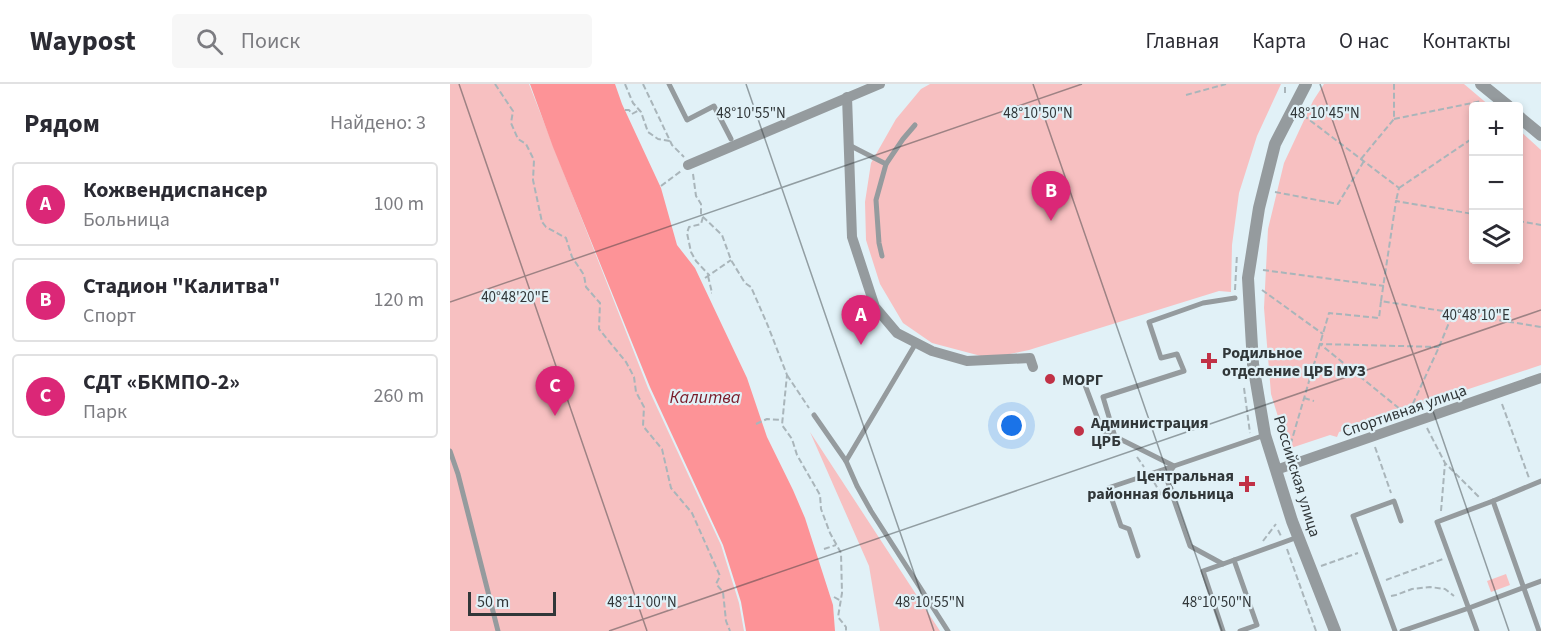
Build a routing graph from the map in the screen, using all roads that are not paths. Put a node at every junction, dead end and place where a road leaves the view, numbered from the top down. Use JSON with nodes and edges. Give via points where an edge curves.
{"nodes":[{"id":1,"x":669,"y":84,"type":"edge"},
{"id":2,"x":880,"y":84,"type":"edge"},
{"id":3,"x":1306,"y":84,"type":"edge"},
{"id":4,"x":1482,"y":84,"type":"edge"},
{"id":5,"x":847,"y":97,"type":"junction"},
{"id":6,"x":1503,"y":102,"type":"edge"},
{"id":7,"x":1523,"y":120,"type":"edge"},
{"id":8,"x":915,"y":125,"type":"dead end"},
{"id":9,"x":1541,"y":135,"type":"edge"},
{"id":10,"x":731,"y":139,"type":"dead end"},
{"id":11,"x":849,"y":145,"type":"junction"},
{"id":12,"x":690,"y":164,"type":"road end"},
{"id":13,"x":886,"y":164,"type":"junction"},
{"id":14,"x":882,"y":256,"type":"dead end"},
{"id":15,"x":1235,"y":298,"type":"dead end"},
{"id":16,"x":916,"y":343,"type":"junction"},
{"id":17,"x":1033,"y":368,"type":"dead end"},
{"id":18,"x":1082,"y":377,"type":"dead end"},
{"id":19,"x":1541,"y":378,"type":"edge"},
{"id":20,"x":814,"y":415,"type":"road end"},
{"id":21,"x":1265,"y":435,"type":"junction"},
{"id":22,"x":1115,"y":437,"type":"junction"},
{"id":23,"x":450,"y":451,"type":"edge"},
{"id":24,"x":846,"y":461,"type":"junction"},
{"id":25,"x":1174,"y":466,"type":"junction"},
{"id":26,"x":1276,"y":470,"type":"junction"},
{"id":27,"x":1541,"y":481,"type":"edge"},
{"id":28,"x":1493,"y":501,"type":"junction"},
{"id":29,"x":1401,"y":520,"type":"dead end"},
{"id":30,"x":1299,"y":537,"type":"junction"},
{"id":31,"x":1138,"y":556,"type":"dead end"},
{"id":32,"x":1234,"y":560,"type":"junction"},
{"id":33,"x":1223,"y":564,"type":"junction"},
{"id":34,"x":1541,"y":581,"type":"edge"},
{"id":35,"x":1523,"y":588,"type":"junction"},
{"id":36,"x":1468,"y":607,"type":"junction"},
{"id":37,"x":1257,"y":625,"type":"junction"},
{"id":38,"x":498,"y":631,"type":"edge"},
{"id":39,"x":948,"y":631,"type":"edge"},
{"id":40,"x":1223,"y":631,"type":"edge"},
{"id":41,"x":1240,"y":631,"type":"edge"},
{"id":42,"x":1262,"y":631,"type":"edge"},
{"id":43,"x":1335,"y":631,"type":"edge"},
{"id":44,"x":1395,"y":631,"type":"edge"},
{"id":45,"x":1402,"y":631,"type":"edge"},
{"id":46,"x":1477,"y":631,"type":"edge"},
{"id":47,"x":1539,"y":631,"type":"edge"}],
"edges":[{"from":1,"to":10,"type":"lane","via":[[687,120],[714,106]]},
{"from":2,"to":5,"type":"street"},
{"from":3,"to":21,"type":"street","name":"Российская улица","via":[[1275,144],[1259,208],[1248,278],[1253,364]]},
{"from":4,"to":6,"type":"street"},
{"from":5,"to":11,"type":"street"},
{"from":5,"to":12,"type":"street"},
{"from":7,"to":9,"type":"street"},
{"from":8,"to":13,"type":"lane"},
{"from":11,"to":13,"type":"lane"},
{"from":11,"to":16,"type":"street","via":[[852,237],[875,307],[897,333]]},
{"from":13,"to":14,"type":"lane","via":[[876,200]]},
{"from":15,"to":22,"type":"lane","via":[[1203,303],[1149,322],[1161,358],[1177,354],[1184,370],[1103,397]]},
{"from":16,"to":17,"type":"street","via":[[968,361],[1030,358]]},
{"from":16,"to":24,"type":"lane"},
{"from":18,"to":22,"type":"lane","via":[[1102,430]]},
{"from":19,"to":26,"type":"street","name":"Спортивная улица"},
{"from":20,"to":24,"type":"lane"},
{"from":21,"to":25,"type":"lane"},
{"from":21,"to":26,"type":"street","name":"Российская улица"},
{"from":22,"to":25,"type":"lane"},
{"from":23,"to":38,"type":"lane"},
{"from":24,"to":39,"type":"lane","via":[[871,511]]},
{"from":25,"to":31,"type":"lane","via":[[1108,488],[1121,526],[1128,529]]},
{"from":25,"to":33,"type":"lane","via":[[1166,477],[1190,546]]},
{"from":26,"to":30,"type":"street","name":"Российская улица"},
{"from":27,"to":28,"type":"lane"},
{"from":28,"to":35,"type":"lane"},
{"from":28,"to":36,"type":"lane","via":[[1437,522]]},
{"from":29,"to":44,"type":"lane","via":[[1394,501],[1353,516]]},
{"from":30,"to":32,"type":"lane"},
{"from":30,"to":43,"type":"street","name":"Российская улица"},
{"from":32,"to":33,"type":"lane"},
{"from":32,"to":37,"type":"lane"},
{"from":33,"to":40,"type":"lane","via":[[1203,571]]},
{"from":34,"to":35,"type":"lane"},
{"from":35,"to":36,"type":"lane"},
{"from":35,"to":47,"type":"lane"},
{"from":36,"to":45,"type":"lane"},
{"from":36,"to":46,"type":"lane"},
{"from":37,"to":41,"type":"lane"},
{"from":37,"to":42,"type":"lane"}]}
